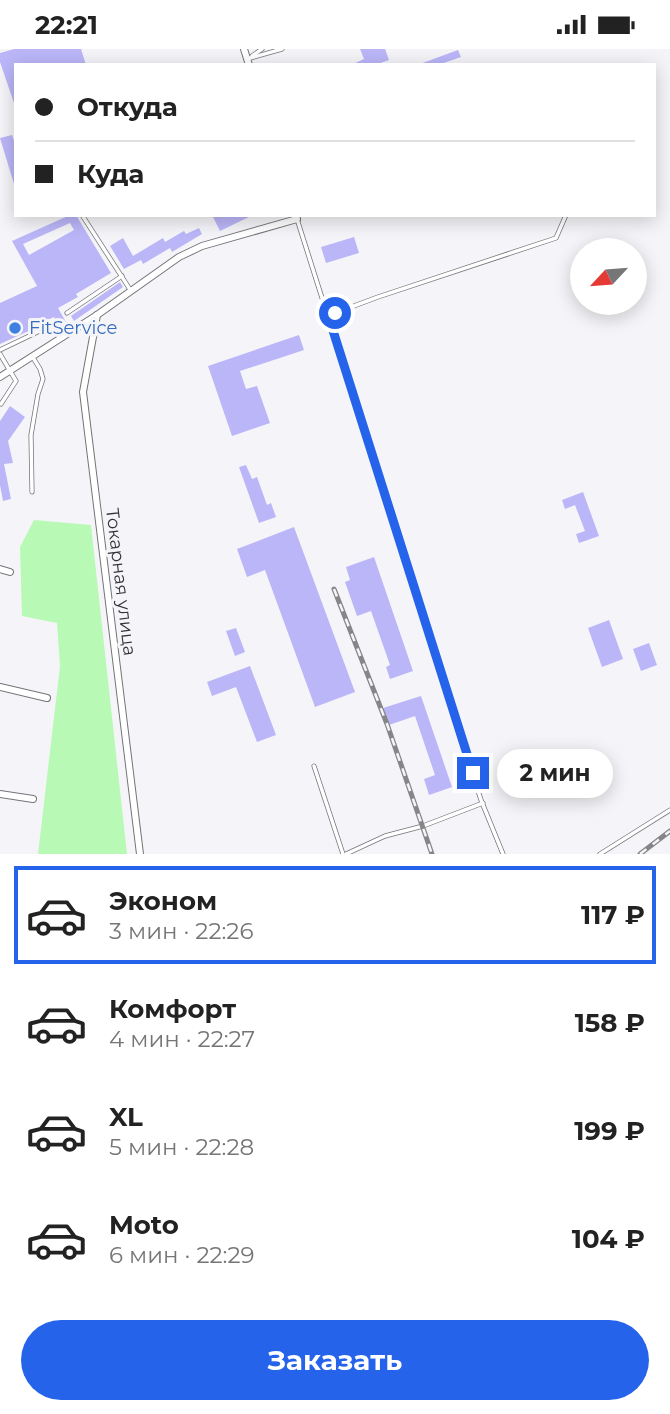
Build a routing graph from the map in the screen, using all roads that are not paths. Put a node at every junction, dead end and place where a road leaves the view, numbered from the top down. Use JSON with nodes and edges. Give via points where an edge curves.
{"nodes":[{"id":1,"x":244,"y":49,"type":"edge"},
{"id":2,"x":262,"y":49,"type":"edge"},
{"id":3,"x":282,"y":49,"type":"edge"},
{"id":4,"x":248,"y":62,"type":"edge"},
{"id":5,"x":83,"y":217,"type":"edge"},
{"id":6,"x":296,"y":217,"type":"edge"},
{"id":7,"x":565,"y":217,"type":"edge"},
{"id":8,"x":122,"y":276,"type":"junction"},
{"id":9,"x":131,"y":291,"type":"junction"},
{"id":10,"x":67,"y":313,"type":"dead end"},
{"id":11,"x":97,"y":315,"type":"junction"},
{"id":12,"x":329,"y":318,"type":"junction"},
{"id":13,"x":50,"y":326,"type":"dead end"},
{"id":14,"x":0,"y":352,"type":"edge"},
{"id":15,"x":32,"y":356,"type":"junction"},
{"id":16,"x":10,"y":371,"type":"junction"},
{"id":17,"x":0,"y":377,"type":"edge"},
{"id":18,"x":1,"y":404,"type":"edge"},
{"id":19,"x":32,"y":492,"type":"dead end"},
{"id":20,"x":0,"y":569,"type":"edge"},
{"id":21,"x":10,"y":572,"type":"dead end"},
{"id":22,"x":0,"y":687,"type":"edge"},
{"id":23,"x":47,"y":698,"type":"dead end"},
{"id":24,"x":314,"y":766,"type":"dead end"},
{"id":25,"x":0,"y":794,"type":"edge"},
{"id":26,"x":33,"y":799,"type":"dead end"},
{"id":27,"x":483,"y":803,"type":"junction"},
{"id":28,"x":670,"y":810,"type":"edge"},
{"id":29,"x":140,"y":854,"type":"edge"},
{"id":30,"x":344,"y":854,"type":"edge"},
{"id":31,"x":503,"y":854,"type":"edge"},
{"id":32,"x":600,"y":854,"type":"edge"}],
"edges":[{"from":1,"to":4,"type":"street"},
{"from":2,"to":4,"type":"lane"},
{"from":3,"to":4,"type":"lane"},
{"from":5,"to":8,"type":"lane"},
{"from":6,"to":9,"type":"street","via":[[202,246]]},
{"from":6,"to":12,"type":"lane"},
{"from":7,"to":12,"type":"lane","via":[[556,238],[378,297]]},
{"from":8,"to":9,"type":"lane"},
{"from":8,"to":10,"type":"lane"},
{"from":9,"to":11,"type":"street"},
{"from":11,"to":15,"type":"street"},
{"from":11,"to":29,"type":"street","name":"Токарная улица","via":[[83,392]]},
{"from":12,"to":27,"type":"lane"},
{"from":13,"to":14,"type":"lane"},
{"from":14,"to":16,"type":"lane"},
{"from":15,"to":16,"type":"street"},
{"from":15,"to":19,"type":"lane","via":[[43,380],[31,435]]},
{"from":16,"to":17,"type":"street"},
{"from":16,"to":18,"type":"lane","via":[[16,381]]},
{"from":20,"to":21,"type":"street"},
{"from":22,"to":23,"type":"street"},
{"from":24,"to":30,"type":"lane"},
{"from":25,"to":26,"type":"street"},
{"from":27,"to":30,"type":"lane"},
{"from":27,"to":31,"type":"lane"},
{"from":28,"to":32,"type":"lane"}]}
